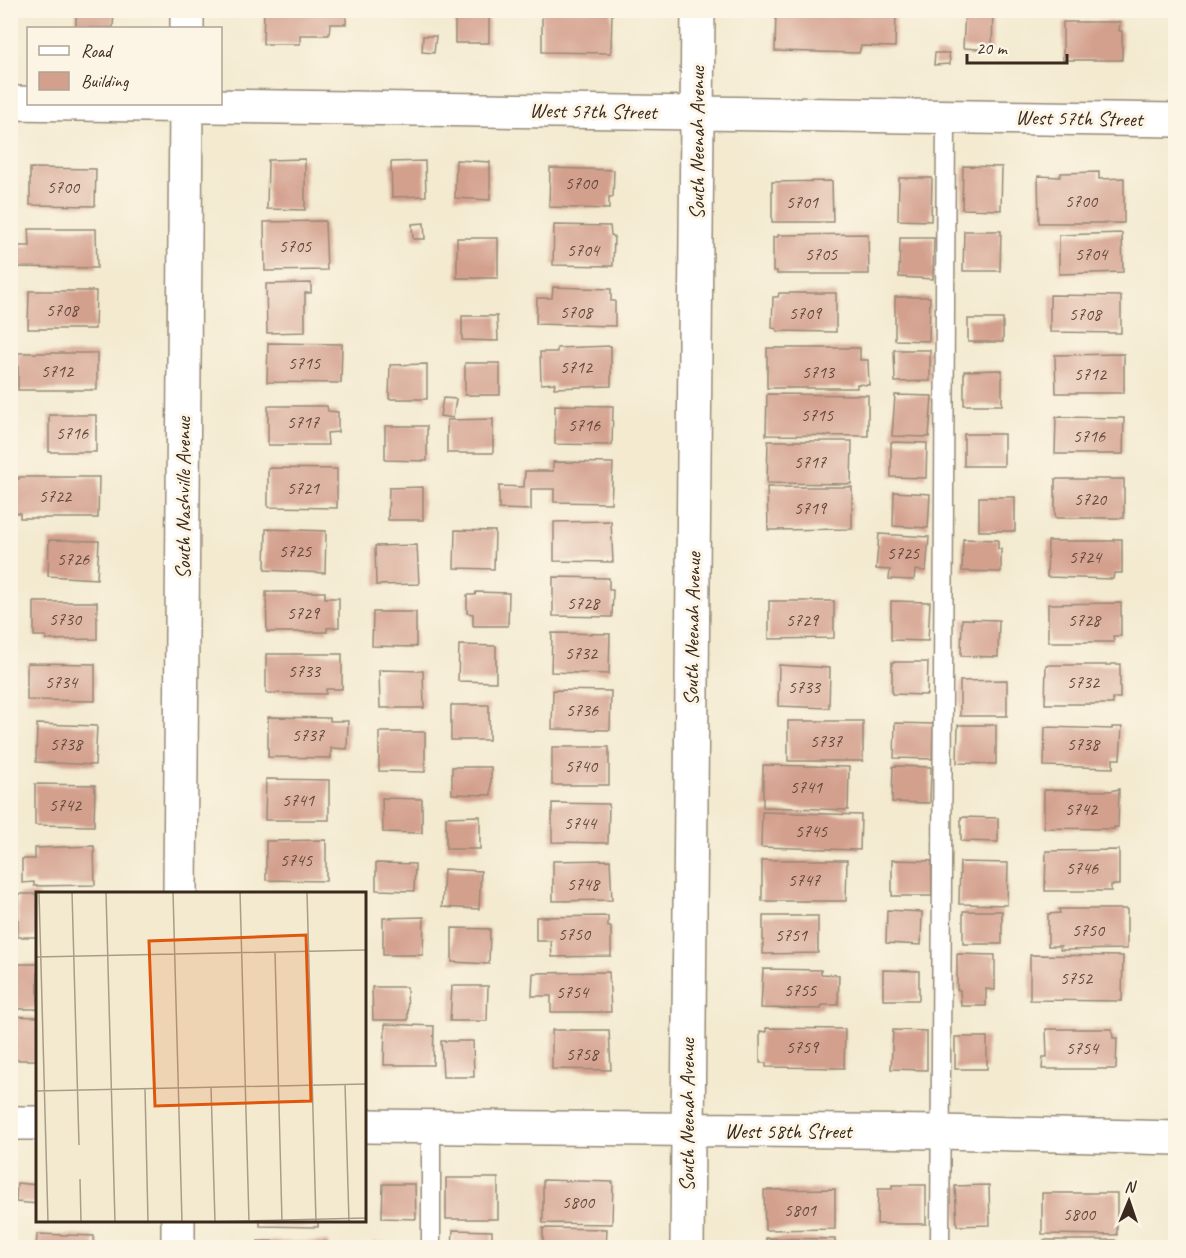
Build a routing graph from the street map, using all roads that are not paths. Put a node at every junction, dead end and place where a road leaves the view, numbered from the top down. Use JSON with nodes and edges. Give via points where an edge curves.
{"nodes":[{"id":1,"x":187,"y":10,"type":"edge"},
{"id":2,"x":698,"y":10,"type":"edge"},
{"id":3,"x":187,"y":27,"type":"edge"},
{"id":4,"x":10,"y":103,"type":"edge"},
{"id":5,"x":27,"y":103,"type":"edge"},
{"id":6,"x":186,"y":105,"type":"edge"},
{"id":7,"x":697,"y":113,"type":"junction"},
{"id":8,"x":946,"y":116,"type":"junction"},
{"id":9,"x":1176,"y":120,"type":"edge"},
{"id":10,"x":180,"y":892,"type":"edge"},
{"id":11,"x":10,"y":1123,"type":"edge"},
{"id":12,"x":36,"y":1124,"type":"edge"},
{"id":13,"x":366,"y":1126,"type":"edge"},
{"id":14,"x":431,"y":1127,"type":"junction"},
{"id":15,"x":687,"y":1131,"type":"junction"},
{"id":16,"x":941,"y":1132,"type":"junction"},
{"id":17,"x":1176,"y":1138,"type":"edge"},
{"id":18,"x":178,"y":1222,"type":"edge"},
{"id":19,"x":178,"y":1248,"type":"edge"},
{"id":20,"x":431,"y":1248,"type":"edge"},
{"id":21,"x":687,"y":1248,"type":"edge"},
{"id":22,"x":940,"y":1248,"type":"edge"}],
"edges":[{"from":1,"to":3,"type":"street"},
{"from":2,"to":7,"type":"street","name":"South Neenah Avenue"},
{"from":4,"to":5,"type":"street","name":"West 57th Street"},
{"from":6,"to":7,"type":"street","name":"West 57th Street"},
{"from":6,"to":10,"type":"street","name":"South Nashville Avenue"},
{"from":7,"to":8,"type":"street","name":"West 57th Street"},
{"from":7,"to":15,"type":"street","name":"South Neenah Avenue"},
{"from":8,"to":9,"type":"street","name":"West 57th Street"},
{"from":8,"to":16,"type":"lane"},
{"from":11,"to":12,"type":"street"},
{"from":13,"to":14,"type":"street","name":"West 58th Street"},
{"from":14,"to":15,"type":"street","name":"West 58th Street"},
{"from":14,"to":20,"type":"lane"},
{"from":15,"to":16,"type":"street","name":"West 58th Street"},
{"from":15,"to":21,"type":"street","name":"South Neenah Avenue"},
{"from":16,"to":17,"type":"street","name":"West 58th Street"},
{"from":16,"to":22,"type":"lane"},
{"from":18,"to":19,"type":"street"}]}
